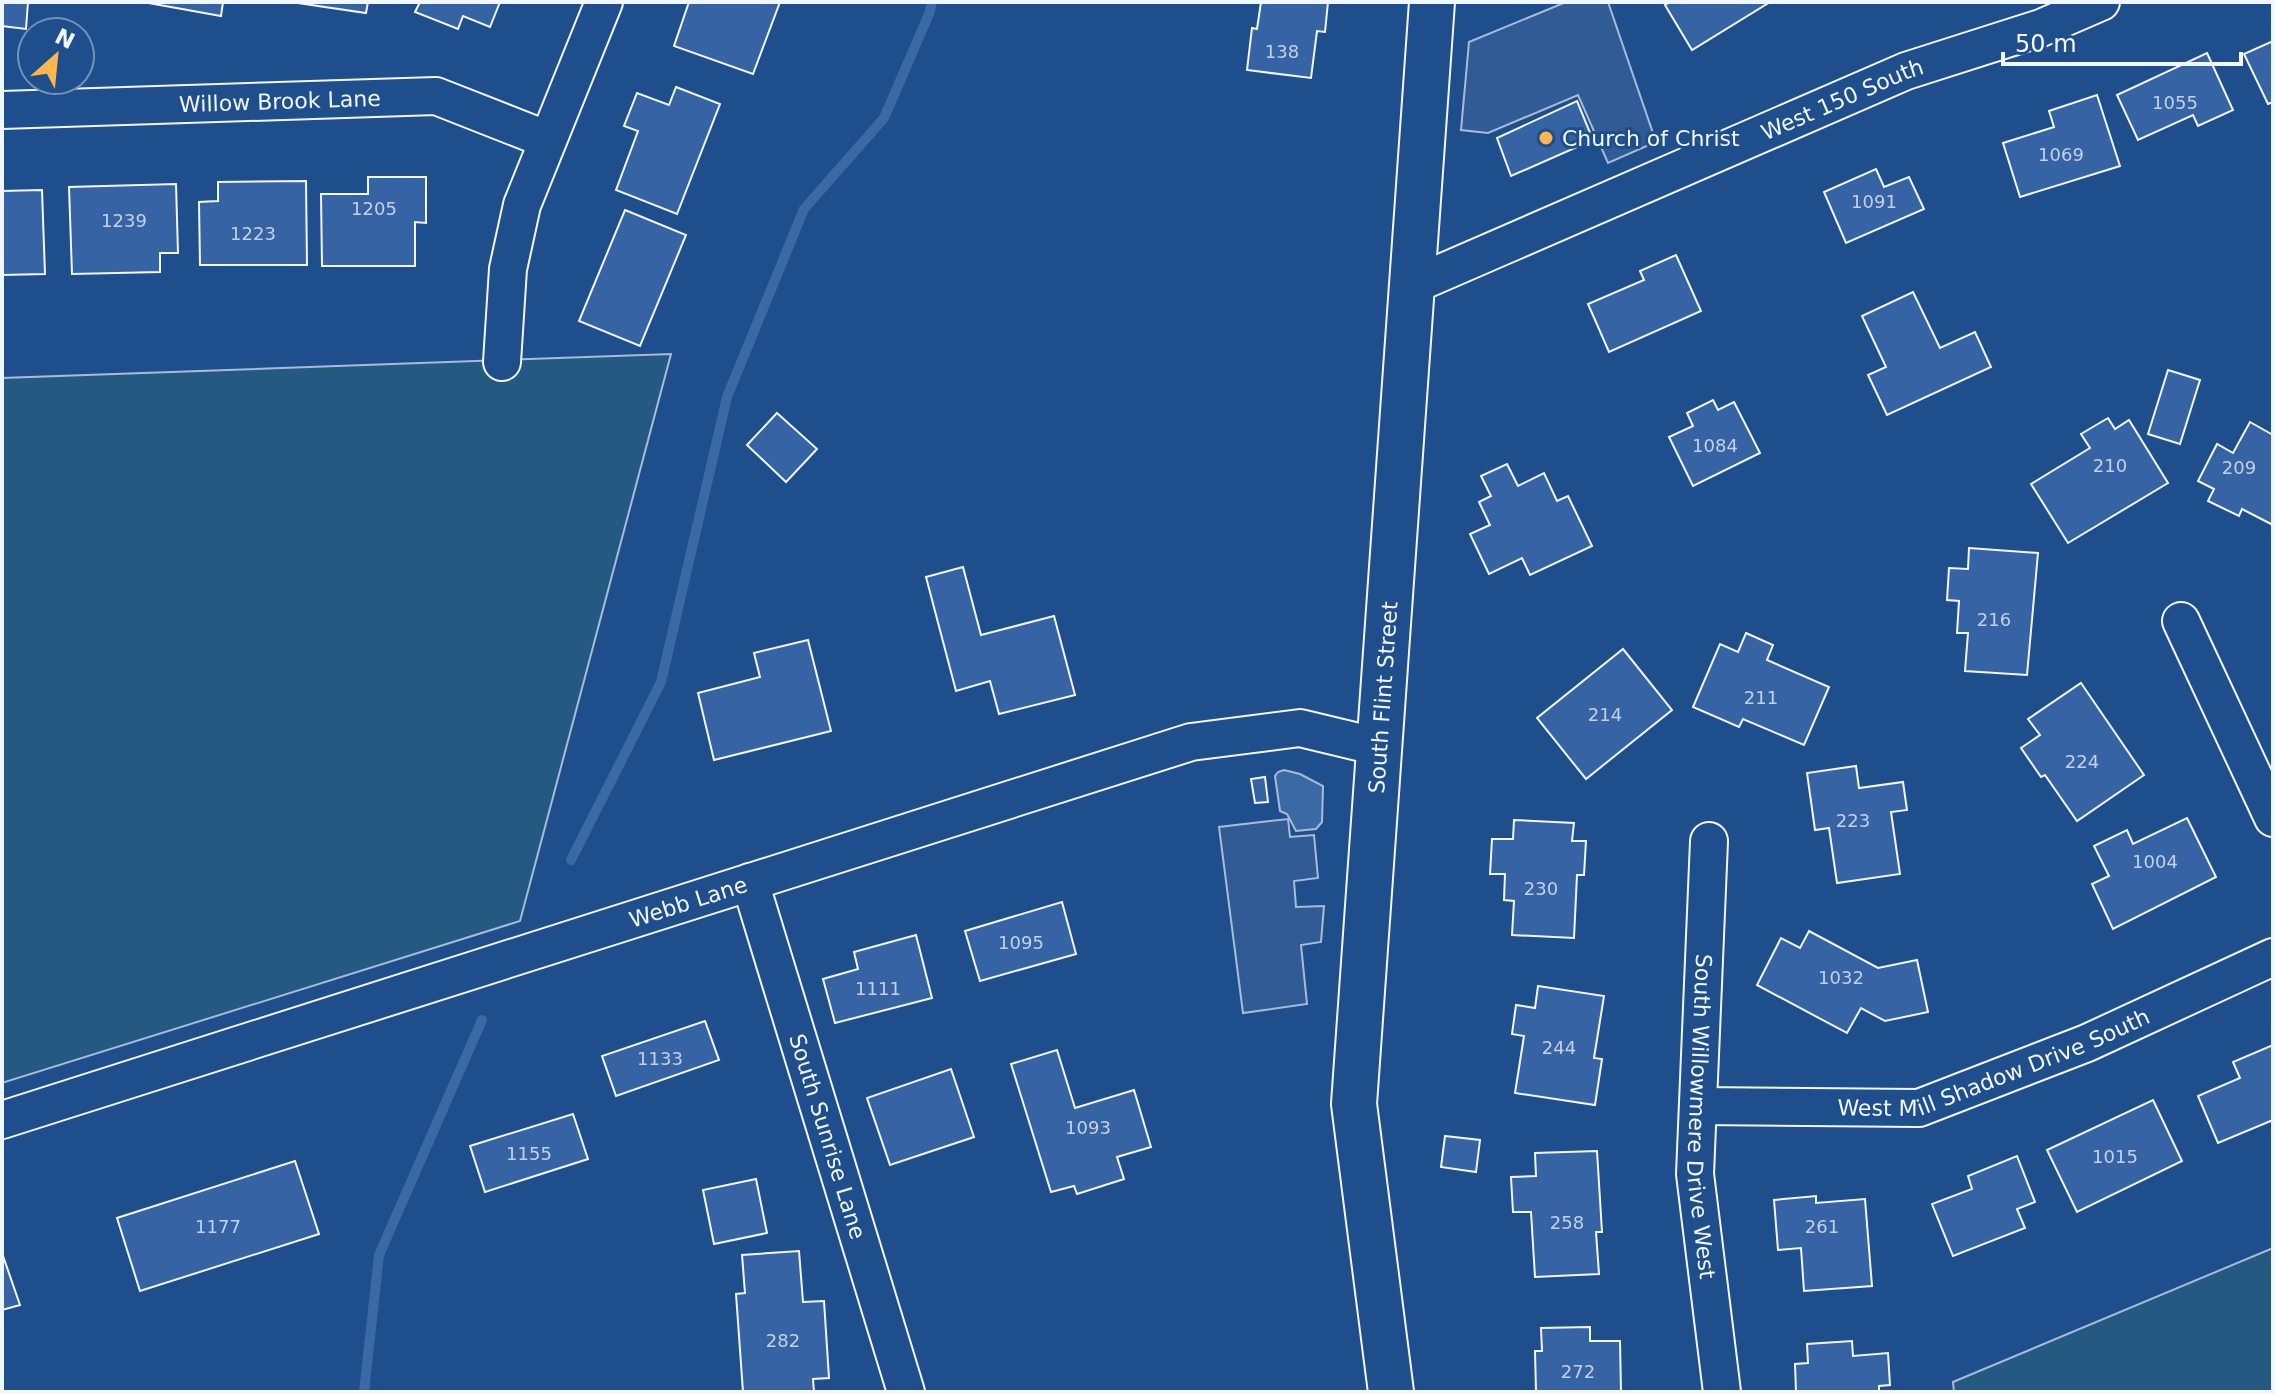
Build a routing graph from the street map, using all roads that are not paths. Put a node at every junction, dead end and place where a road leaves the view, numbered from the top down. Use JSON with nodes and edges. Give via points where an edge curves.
{"nodes":[{"id":1,"x":604,"y":2,"type":"edge"},
{"id":2,"x":1432,"y":2,"type":"edge"},
{"id":3,"x":2101,"y":2,"type":"edge"},
{"id":4,"x":2,"y":110,"type":"edge"},
{"id":5,"x":548,"y":140,"type":"junction"},
{"id":6,"x":1411,"y":286,"type":"junction"},
{"id":7,"x":502,"y":362,"type":"dead end"},
{"id":8,"x":2181,"y":621,"type":"dead end"},
{"id":9,"x":1379,"y":747,"type":"junction"},
{"id":10,"x":2273,"y":818,"type":"edge"},
{"id":11,"x":1709,"y":841,"type":"dead end"},
{"id":12,"x":750,"y":882,"type":"junction"},
{"id":13,"x":2273,"y":957,"type":"edge"},
{"id":14,"x":1698,"y":1106,"type":"junction"},
{"id":15,"x":2,"y":1120,"type":"edge"},
{"id":16,"x":906,"y":1392,"type":"edge"},
{"id":17,"x":1391,"y":1392,"type":"edge"},
{"id":18,"x":1722,"y":1392,"type":"edge"}],
"edges":[{"from":1,"to":5,"type":"street"},
{"from":2,"to":6,"type":"main road","name":"South Flint Street"},
{"from":3,"to":6,"type":"street","name":"West 150 South","via":[[2041,28],[1906,71]]},
{"from":4,"to":5,"type":"street","name":"Willow Brook Lane","via":[[436,96]]},
{"from":5,"to":7,"type":"street","via":[[522,205],[508,269]]},
{"from":6,"to":9,"type":"main road","name":"South Flint Street"},
{"from":8,"to":10,"type":"street"},
{"from":9,"to":12,"type":"street","name":"Webb Lane","via":[[1300,728],[1191,742]]},
{"from":9,"to":17,"type":"main road","name":"South Flint Street","via":[[1354,1104]]},
{"from":11,"to":14,"type":"street","name":"South Willowmere Drive West"},
{"from":12,"to":15,"type":"street","name":"Webb Lane"},
{"from":12,"to":16,"type":"street","name":"South Sunrise Lane"},
{"from":13,"to":14,"type":"street","name":"West Mill Shadow Drive South","via":[[2087,1043],[1919,1108]]},
{"from":14,"to":18,"type":"street","name":"South Willowmere Drive West","via":[[1695,1174]]}]}
